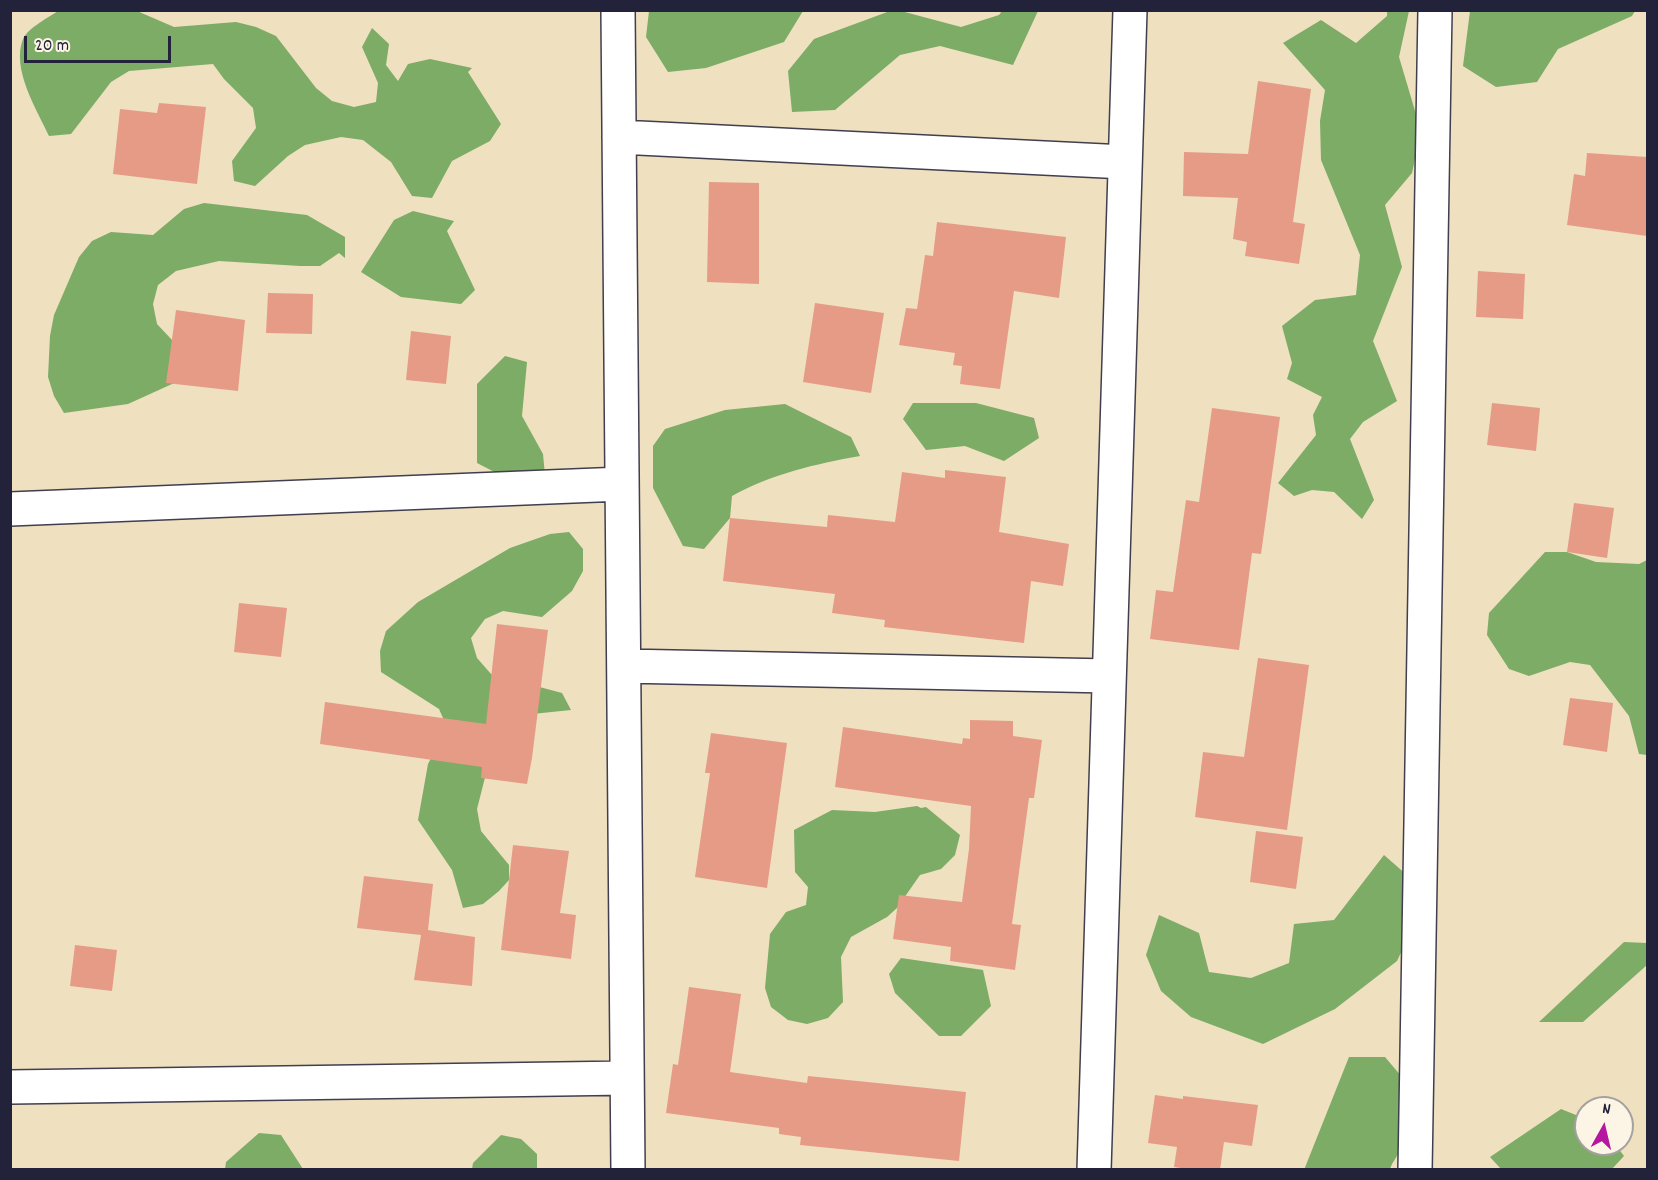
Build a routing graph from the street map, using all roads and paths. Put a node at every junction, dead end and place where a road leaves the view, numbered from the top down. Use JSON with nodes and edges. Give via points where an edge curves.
{"nodes":[{"id":1,"x":618,"y":10,"type":"edge"},
{"id":2,"x":1130,"y":10,"type":"edge"},
{"id":3,"x":1436,"y":10,"type":"edge"},
{"id":4,"x":619,"y":137,"type":"junction"},
{"id":5,"x":1125,"y":162,"type":"junction"},
{"id":6,"x":622,"y":484,"type":"junction"},
{"id":7,"x":10,"y":509,"type":"edge"},
{"id":8,"x":624,"y":666,"type":"junction"},
{"id":9,"x":1109,"y":676,"type":"junction"},
{"id":10,"x":627,"y":1077,"type":"junction"},
{"id":11,"x":10,"y":1087,"type":"edge"},
{"id":12,"x":628,"y":1170,"type":"edge"},
{"id":13,"x":1094,"y":1170,"type":"edge"},
{"id":14,"x":1415,"y":1170,"type":"edge"}],
"edges":[{"from":1,"to":4,"type":"street"},
{"from":2,"to":5,"type":"street"},
{"from":3,"to":14,"type":"street"},
{"from":4,"to":5,"type":"street"},
{"from":4,"to":6,"type":"street"},
{"from":5,"to":9,"type":"street"},
{"from":6,"to":7,"type":"street"},
{"from":6,"to":8,"type":"street"},
{"from":8,"to":9,"type":"street"},
{"from":8,"to":10,"type":"street"},
{"from":9,"to":13,"type":"street"},
{"from":10,"to":11,"type":"street"},
{"from":10,"to":12,"type":"street"}]}
